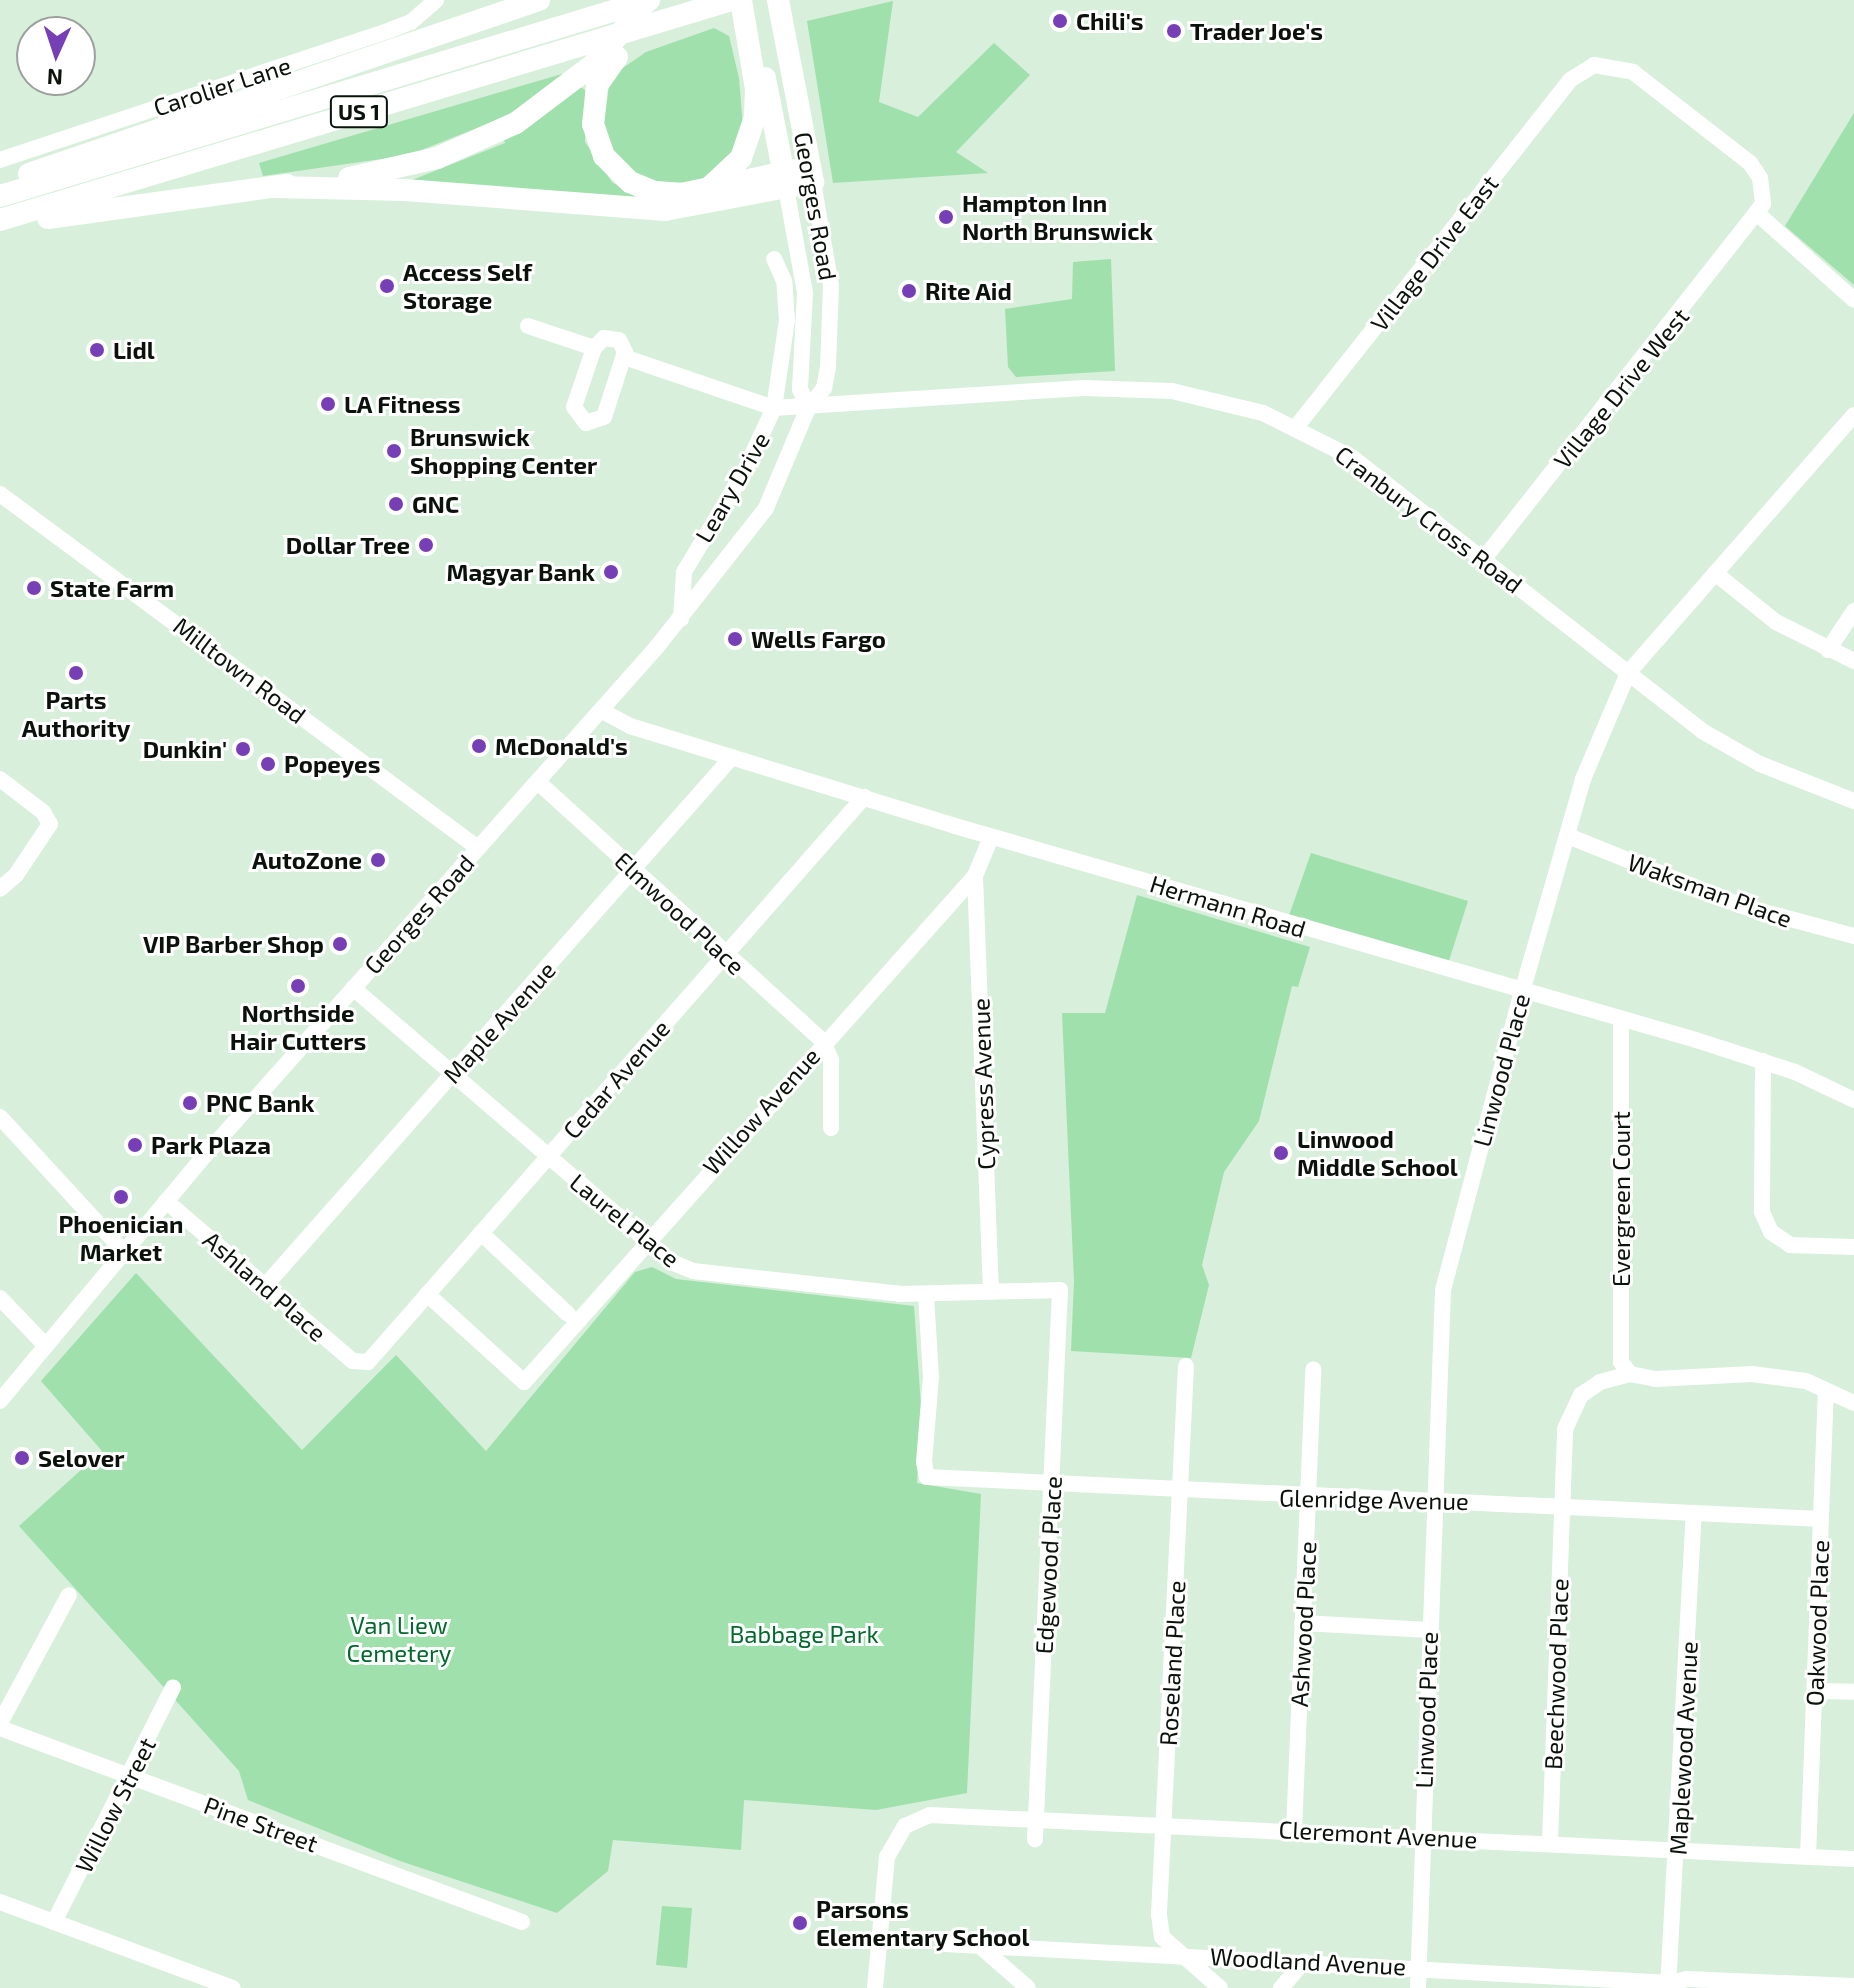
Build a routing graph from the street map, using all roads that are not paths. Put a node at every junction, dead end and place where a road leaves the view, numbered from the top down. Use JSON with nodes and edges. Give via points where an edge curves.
{"nodes":[{"id":1,"x":436,"y":0,"type":"edge"},
{"id":2,"x":539,"y":0,"type":"edge"},
{"id":3,"x":649,"y":0,"type":"edge"},
{"id":4,"x":778,"y":0,"type":"edge"},
{"id":5,"x":734,"y":3,"type":"edge"},
{"id":6,"x":759,"y":77,"type":"junction"},
{"id":7,"x":0,"y":160,"type":"edge"},
{"id":8,"x":812,"y":174,"type":"junction"},
{"id":9,"x":785,"y":180,"type":"junction"},
{"id":10,"x":0,"y":185,"type":"edge"},
{"id":11,"x":274,"y":187,"type":"junction"},
{"id":12,"x":708,"y":188,"type":"junction"},
{"id":13,"x":0,"y":196,"type":"edge"},
{"id":14,"x":1759,"y":215,"type":"junction"},
{"id":15,"x":0,"y":220,"type":"edge"},
{"id":16,"x":0,"y":226,"type":"edge"},
{"id":17,"x":774,"y":259,"type":"dead end"},
{"id":18,"x":1854,"y":300,"type":"edge"},
{"id":19,"x":528,"y":326,"type":"dead end"},
{"id":20,"x":594,"y":348,"type":"junction"},
{"id":21,"x":624,"y":357,"type":"junction"},
{"id":22,"x":774,"y":408,"type":"junction"},
{"id":23,"x":808,"y":408,"type":"junction"},
{"id":24,"x":1854,"y":415,"type":"edge"},
{"id":25,"x":1297,"y":426,"type":"junction"},
{"id":26,"x":0,"y":494,"type":"edge"},
{"id":27,"x":1483,"y":560,"type":"junction"},
{"id":28,"x":1715,"y":573,"type":"junction"},
{"id":29,"x":1854,"y":611,"type":"edge"},
{"id":30,"x":681,"y":619,"type":"junction"},
{"id":31,"x":1828,"y":650,"type":"junction"},
{"id":32,"x":1854,"y":661,"type":"edge"},
{"id":33,"x":1628,"y":673,"type":"junction"},
{"id":34,"x":602,"y":711,"type":"junction"},
{"id":35,"x":732,"y":757,"type":"junction"},
{"id":36,"x":0,"y":779,"type":"edge"},
{"id":37,"x":538,"y":782,"type":"junction"},
{"id":38,"x":864,"y":797,"type":"junction"},
{"id":39,"x":1854,"y":801,"type":"edge"},
{"id":40,"x":1568,"y":836,"type":"junction"},
{"id":41,"x":991,"y":837,"type":"junction"},
{"id":42,"x":478,"y":848,"type":"junction"},
{"id":43,"x":633,"y":871,"type":"junction"},
{"id":44,"x":975,"y":876,"type":"junction"},
{"id":45,"x":0,"y":889,"type":"edge"},
{"id":46,"x":1854,"y":936,"type":"edge"},
{"id":47,"x":724,"y":956,"type":"junction"},
{"id":48,"x":353,"y":988,"type":"junction"},
{"id":49,"x":1522,"y":992,"type":"junction"},
{"id":50,"x":1621,"y":1021,"type":"junction"},
{"id":51,"x":823,"y":1041,"type":"junction"},
{"id":52,"x":1763,"y":1061,"type":"junction"},
{"id":53,"x":452,"y":1074,"type":"junction"},
{"id":54,"x":1854,"y":1100,"type":"edge"},
{"id":55,"x":0,"y":1117,"type":"edge"},
{"id":56,"x":831,"y":1128,"type":"dead end"},
{"id":57,"x":548,"y":1157,"type":"junction"},
{"id":58,"x":166,"y":1201,"type":"junction"},
{"id":59,"x":481,"y":1233,"type":"junction"},
{"id":60,"x":645,"y":1241,"type":"junction"},
{"id":61,"x":1854,"y":1247,"type":"edge"},
{"id":62,"x":124,"y":1252,"type":"junction"},
{"id":63,"x":265,"y":1286,"type":"junction"},
{"id":64,"x":1060,"y":1290,"type":"joint"},
{"id":65,"x":991,"y":1292,"type":"junction"},
{"id":66,"x":427,"y":1294,"type":"junction"},
{"id":67,"x":926,"y":1295,"type":"junction"},
{"id":68,"x":0,"y":1298,"type":"edge"},
{"id":69,"x":568,"y":1314,"type":"dead end"},
{"id":70,"x":46,"y":1346,"type":"junction"},
{"id":71,"x":368,"y":1362,"type":"joint"},
{"id":72,"x":1186,"y":1366,"type":"dead end"},
{"id":73,"x":1313,"y":1369,"type":"dead end"},
{"id":74,"x":1630,"y":1374,"type":"junction"},
{"id":75,"x":1826,"y":1390,"type":"junction"},
{"id":76,"x":0,"y":1401,"type":"edge"},
{"id":77,"x":1854,"y":1403,"type":"edge"},
{"id":78,"x":1052,"y":1486,"type":"junction"},
{"id":79,"x":1181,"y":1492,"type":"junction"},
{"id":80,"x":1309,"y":1498,"type":"junction"},
{"id":81,"x":1434,"y":1499,"type":"junction"},
{"id":82,"x":1563,"y":1506,"type":"junction"},
{"id":83,"x":1694,"y":1513,"type":"junction"},
{"id":84,"x":1821,"y":1519,"type":"junction"},
{"id":85,"x":69,"y":1595,"type":"dead end"},
{"id":86,"x":1302,"y":1623,"type":"junction"},
{"id":87,"x":1429,"y":1630,"type":"junction"},
{"id":88,"x":173,"y":1687,"type":"dead end"},
{"id":89,"x":1815,"y":1691,"type":"junction"},
{"id":90,"x":1854,"y":1692,"type":"edge"},
{"id":91,"x":0,"y":1725,"type":"edge"},
{"id":92,"x":131,"y":1776,"type":"junction"},
{"id":93,"x":1036,"y":1820,"type":"junction"},
{"id":94,"x":1163,"y":1825,"type":"junction"},
{"id":95,"x":1294,"y":1831,"type":"junction"},
{"id":96,"x":1422,"y":1836,"type":"junction"},
{"id":97,"x":1035,"y":1839,"type":"dead end"},
{"id":98,"x":1550,"y":1842,"type":"junction"},
{"id":99,"x":1678,"y":1849,"type":"junction"},
{"id":100,"x":1808,"y":1856,"type":"junction"},
{"id":101,"x":1854,"y":1859,"type":"edge"},
{"id":102,"x":0,"y":1902,"type":"edge"},
{"id":103,"x":54,"y":1922,"type":"junction"},
{"id":104,"x":522,"y":1922,"type":"dead end"},
{"id":105,"x":944,"y":1944,"type":"dead end"},
{"id":106,"x":981,"y":1947,"type":"junction"},
{"id":107,"x":1179,"y":1953,"type":"junction"},
{"id":108,"x":1304,"y":1962,"type":"junction"},
{"id":109,"x":1416,"y":1966,"type":"junction"},
{"id":110,"x":1672,"y":1986,"type":"edge"},
{"id":111,"x":1854,"y":1986,"type":"edge"},
{"id":112,"x":233,"y":1988,"type":"edge"},
{"id":113,"x":875,"y":1988,"type":"edge"},
{"id":114,"x":1028,"y":1988,"type":"edge"},
{"id":115,"x":1220,"y":1988,"type":"edge"},
{"id":116,"x":1281,"y":1988,"type":"edge"},
{"id":117,"x":1418,"y":1988,"type":"edge"}],
"edges":[{"from":1,"to":7,"type":"street","name":"Carolier Lane","via":[[420,16],[390,30]]},
{"from":2,"to":10,"type":"highway","via":[[102,145]]},
{"from":3,"to":11,"type":"highway","via":[[608,50],[557,96],[503,130],[452,153],[368,175]]},
{"from":3,"to":13,"type":"highway","number":"US 1"},
{"from":4,"to":8,"type":"highway","name":"Georges Road"},
{"from":5,"to":6,"type":"highway"},
{"from":5,"to":12,"type":"highway","via":[[622,53],[600,78],[592,109],[600,150],[630,182],[664,194]]},
{"from":5,"to":15,"type":"highway","number":"US 1"},
{"from":6,"to":9,"type":"highway","name":"Georges Road"},
{"from":6,"to":12,"type":"highway","via":[[748,144],[736,164]]},
{"from":8,"to":9,"type":"highway"},
{"from":8,"to":23,"type":"street","name":"Georges Road","via":[[829,266],[832,332],[824,388]]},
{"from":9,"to":11,"type":"highway","via":[[655,210],[405,190]]},
{"from":9,"to":12,"type":"highway"},
{"from":9,"to":23,"type":"street","name":"Georges Road","via":[[805,293],[800,389]]},
{"from":11,"to":16,"type":"highway"},
{"from":14,"to":18,"type":"street"},
{"from":14,"to":25,"type":"street","name":"Village Drive East","via":[[1763,194],[1750,163],[1633,72],[1594,65],[1570,80]]},
{"from":14,"to":27,"type":"street","name":"Village Drive West"},
{"from":17,"to":22,"type":"street","name":"Leary Drive","via":[[784,281],[787,320]]},
{"from":19,"to":20,"type":"street"},
{"from":20,"to":21,"type":"street","name":"Cranbury Cross Road","via":[[604,338],[614,338],[623,343]]},
{"from":20,"to":21,"type":"street","via":[[574,407],[586,423],[604,417]]},
{"from":21,"to":22,"type":"street","name":"Cranbury Cross Road"},
{"from":22,"to":23,"type":"street","name":"Cranbury Cross Road"},
{"from":22,"to":30,"type":"street","name":"Leary Drive","via":[[743,474],[684,572]]},
{"from":23,"to":25,"type":"street","name":"Cranbury Cross Road","via":[[1084,388],[1172,391],[1236,404]]},
{"from":23,"to":30,"type":"street","name":"Georges Road","via":[[766,508]]},
{"from":24,"to":28,"type":"street","name":"Linwood Place"},
{"from":25,"to":27,"type":"street","name":"Cranbury Cross Road","via":[[1353,458]]},
{"from":26,"to":42,"type":"street","name":"Milltown Road"},
{"from":27,"to":33,"type":"street","name":"Cranbury Cross Road"},
{"from":28,"to":31,"type":"street","via":[[1776,622]]},
{"from":28,"to":33,"type":"street","name":"Linwood Place"},
{"from":29,"to":31,"type":"street"},
{"from":30,"to":34,"type":"street","name":"Georges Road"},
{"from":31,"to":32,"type":"street"},
{"from":33,"to":39,"type":"street","name":"Cranbury Cross Road","via":[[1702,731],[1760,764]]},
{"from":33,"to":40,"type":"street","name":"Linwood Place","via":[[1597,739]]},
{"from":34,"to":35,"type":"street","name":"Hermann Road","via":[[630,726]]},
{"from":34,"to":37,"type":"street","name":"Georges Road"},
{"from":35,"to":38,"type":"street","name":"Hermann Road"},
{"from":35,"to":43,"type":"street","name":"Maple Avenue"},
{"from":36,"to":45,"type":"street","via":[[43,812],[50,824],[16,875]]},
{"from":37,"to":42,"type":"street","name":"Georges Road"},
{"from":37,"to":43,"type":"street","name":"Elmwood Place"},
{"from":38,"to":41,"type":"street","name":"Hermann Road"},
{"from":38,"to":47,"type":"street","name":"Cedar Avenue"},
{"from":40,"to":46,"type":"street","name":"Waksman Place","via":[[1742,906]]},
{"from":40,"to":49,"type":"street","name":"Linwood Place"},
{"from":41,"to":44,"type":"street","name":"Willow Avenue"},
{"from":41,"to":49,"type":"street","name":"Hermann Road"},
{"from":42,"to":48,"type":"street","name":"Georges Road"},
{"from":43,"to":47,"type":"street","name":"Elmwood Place"},
{"from":43,"to":53,"type":"street","name":"Maple Avenue"},
{"from":44,"to":51,"type":"street","name":"Willow Avenue"},
{"from":44,"to":65,"type":"street","name":"Cypress Avenue"},
{"from":47,"to":51,"type":"street","name":"Elmwood Place"},
{"from":47,"to":57,"type":"street","name":"Cedar Avenue"},
{"from":48,"to":53,"type":"street","name":"Laurel Place"},
{"from":48,"to":58,"type":"street","name":"Georges Road"},
{"from":49,"to":50,"type":"street","name":"Hermann Road"},
{"from":49,"to":81,"type":"street","name":"Linwood Place","via":[[1443,1290]]},
{"from":50,"to":52,"type":"street","name":"Hermann Road"},
{"from":50,"to":74,"type":"street","name":"Evergreen Court","via":[[1620,1342],[1621,1362]]},
{"from":51,"to":56,"type":"street","via":[[831,1060]]},
{"from":51,"to":60,"type":"street","name":"Willow Avenue"},
{"from":52,"to":54,"type":"street","name":"Hermann Road"},
{"from":52,"to":61,"type":"street","via":[[1762,1212],[1771,1232],[1790,1245]]},
{"from":53,"to":57,"type":"street","name":"Laurel Place"},
{"from":53,"to":63,"type":"street","name":"Maple Avenue"},
{"from":55,"to":62,"type":"street"},
{"from":57,"to":59,"type":"street","name":"Cedar Avenue"},
{"from":57,"to":60,"type":"street","name":"Laurel Place"},
{"from":58,"to":62,"type":"street","name":"Georges Road"},
{"from":58,"to":63,"type":"street","name":"Ashland Place"},
{"from":59,"to":66,"type":"street","name":"Cedar Avenue"},
{"from":59,"to":69,"type":"street"},
{"from":60,"to":66,"type":"street","name":"Willow Avenue","via":[[524,1382]]},
{"from":60,"to":67,"type":"street","name":"Laurel Place","via":[[671,1262],[693,1271]]},
{"from":62,"to":70,"type":"street","name":"Georges Road"},
{"from":63,"to":71,"type":"street","name":"Ashland Place","via":[[353,1361]]},
{"from":64,"to":65,"type":"street","name":"Laurel Place"},
{"from":64,"to":78,"type":"street","name":"Edgewood Place"},
{"from":65,"to":67,"type":"street","name":"Laurel Place"},
{"from":66,"to":71,"type":"street","name":"Cedar Avenue"},
{"from":67,"to":78,"type":"street","name":"Glenridge Avenue","via":[[931,1377],[927,1477]]},
{"from":68,"to":70,"type":"street"},
{"from":70,"to":76,"type":"street","name":"Georges Road"},
{"from":72,"to":79,"type":"street","name":"Roseland Place"},
{"from":73,"to":80,"type":"street","name":"Ashwood Place"},
{"from":74,"to":75,"type":"street","via":[[1655,1379],[1752,1374],[1806,1381]]},
{"from":74,"to":82,"type":"street","via":[[1600,1382],[1570,1410]]},
{"from":75,"to":77,"type":"street"},
{"from":75,"to":84,"type":"street","name":"Oakwood Place"},
{"from":78,"to":79,"type":"street","name":"Glenridge Avenue"},
{"from":78,"to":93,"type":"street","name":"Edgewood Place"},
{"from":79,"to":80,"type":"street","name":"Glenridge Avenue"},
{"from":79,"to":94,"type":"street","name":"Roseland Place"},
{"from":80,"to":81,"type":"street","name":"Glenridge Avenue"},
{"from":80,"to":86,"type":"street","name":"Ashwood Place"},
{"from":81,"to":82,"type":"street","name":"Glenridge Avenue"},
{"from":81,"to":87,"type":"street","name":"Linwood Place"},
{"from":82,"to":83,"type":"street","name":"Glenridge Avenue"},
{"from":82,"to":98,"type":"street","name":"Beechwood Place"},
{"from":83,"to":84,"type":"street","name":"Glenridge Avenue"},
{"from":83,"to":99,"type":"street","name":"Maplewood Avenue"},
{"from":84,"to":89,"type":"street","name":"Oakwood Place"},
{"from":85,"to":91,"type":"street"},
{"from":86,"to":87,"type":"street"},
{"from":86,"to":95,"type":"street","name":"Ashwood Place"},
{"from":87,"to":96,"type":"street","name":"Linwood Place"},
{"from":88,"to":92,"type":"street","name":"Willow Street"},
{"from":89,"to":90,"type":"street"},
{"from":89,"to":100,"type":"street","name":"Oakwood Place"},
{"from":91,"to":92,"type":"street","name":"Pine Street"},
{"from":92,"to":103,"type":"street","name":"Willow Street"},
{"from":92,"to":104,"type":"street","name":"Pine Street"},
{"from":93,"to":94,"type":"street","name":"Cleremont Avenue"},
{"from":93,"to":97,"type":"street","name":"Edgewood Place"},
{"from":93,"to":113,"type":"street","name":"Cleremont Avenue","via":[[930,1815],[905,1826],[887,1857]]},
{"from":94,"to":95,"type":"street","name":"Cleremont Avenue"},
{"from":94,"to":107,"type":"street","name":"Roseland Place","via":[[1162,1937]]},
{"from":95,"to":96,"type":"street","name":"Cleremont Avenue"},
{"from":96,"to":98,"type":"street","name":"Cleremont Avenue"},
{"from":96,"to":109,"type":"street","name":"Linwood Place"},
{"from":98,"to":99,"type":"street","name":"Cleremont Avenue"},
{"from":99,"to":100,"type":"street","name":"Cleremont Avenue"},
{"from":99,"to":110,"type":"street","name":"Maplewood Avenue"},
{"from":100,"to":101,"type":"street","name":"Cleremont Avenue"},
{"from":102,"to":103,"type":"street"},
{"from":103,"to":112,"type":"street"},
{"from":105,"to":106,"type":"street","name":"Woodland Avenue"},
{"from":106,"to":107,"type":"street","name":"Woodland Avenue"},
{"from":106,"to":114,"type":"street"},
{"from":107,"to":108,"type":"street","name":"Woodland Avenue"},
{"from":107,"to":115,"type":"street"},
{"from":108,"to":109,"type":"street","name":"Woodland Avenue"},
{"from":108,"to":116,"type":"street"},
{"from":109,"to":110,"type":"street","name":"Woodland Avenue"},
{"from":109,"to":117,"type":"street","name":"Linwood Place"},
{"from":110,"to":111,"type":"street","name":"Woodland Avenue","via":[[1687,1979]]}]}
